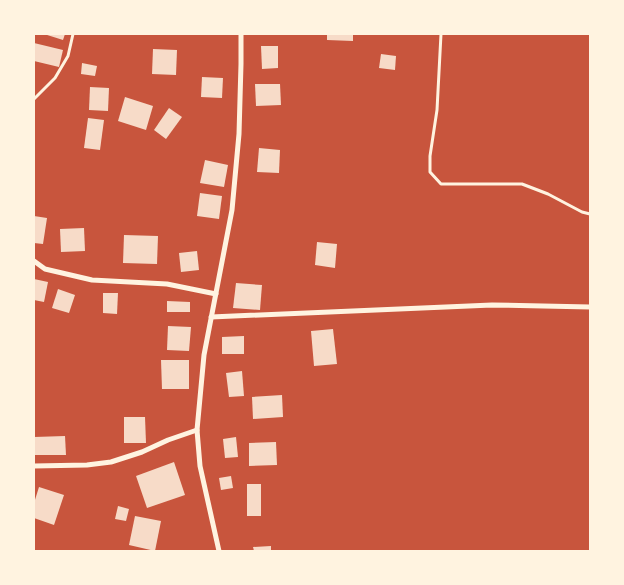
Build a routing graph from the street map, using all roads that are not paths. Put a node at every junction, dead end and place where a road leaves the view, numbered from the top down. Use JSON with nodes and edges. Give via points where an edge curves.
{"nodes":[{"id":1,"x":73,"y":34,"type":"edge"},
{"id":2,"x":241,"y":34,"type":"edge"},
{"id":3,"x":441,"y":34,"type":"edge"},
{"id":4,"x":34,"y":99,"type":"edge"},
{"id":5,"x":590,"y":214,"type":"edge"},
{"id":6,"x":34,"y":261,"type":"edge"},
{"id":7,"x":216,"y":294,"type":"junction"},
{"id":8,"x":590,"y":307,"type":"edge"},
{"id":9,"x":211,"y":317,"type":"junction"},
{"id":10,"x":197,"y":430,"type":"junction"},
{"id":11,"x":34,"y":466,"type":"edge"},
{"id":12,"x":219,"y":551,"type":"edge"}],
"edges":[{"from":1,"to":4,"type":"lane","via":[[68,56],[56,78]]},
{"from":2,"to":7,"type":"street","via":[[234,191]]},
{"from":3,"to":5,"type":"lane","via":[[430,172],[441,184],[522,184]]},
{"from":6,"to":7,"type":"street","via":[[46,268],[92,280],[168,284]]},
{"from":7,"to":9,"type":"street"},
{"from":8,"to":9,"type":"street","via":[[492,305]]},
{"from":9,"to":10,"type":"street"},
{"from":10,"to":11,"type":"street","via":[[112,462]]},
{"from":10,"to":12,"type":"street","via":[[200,466]]}]}
